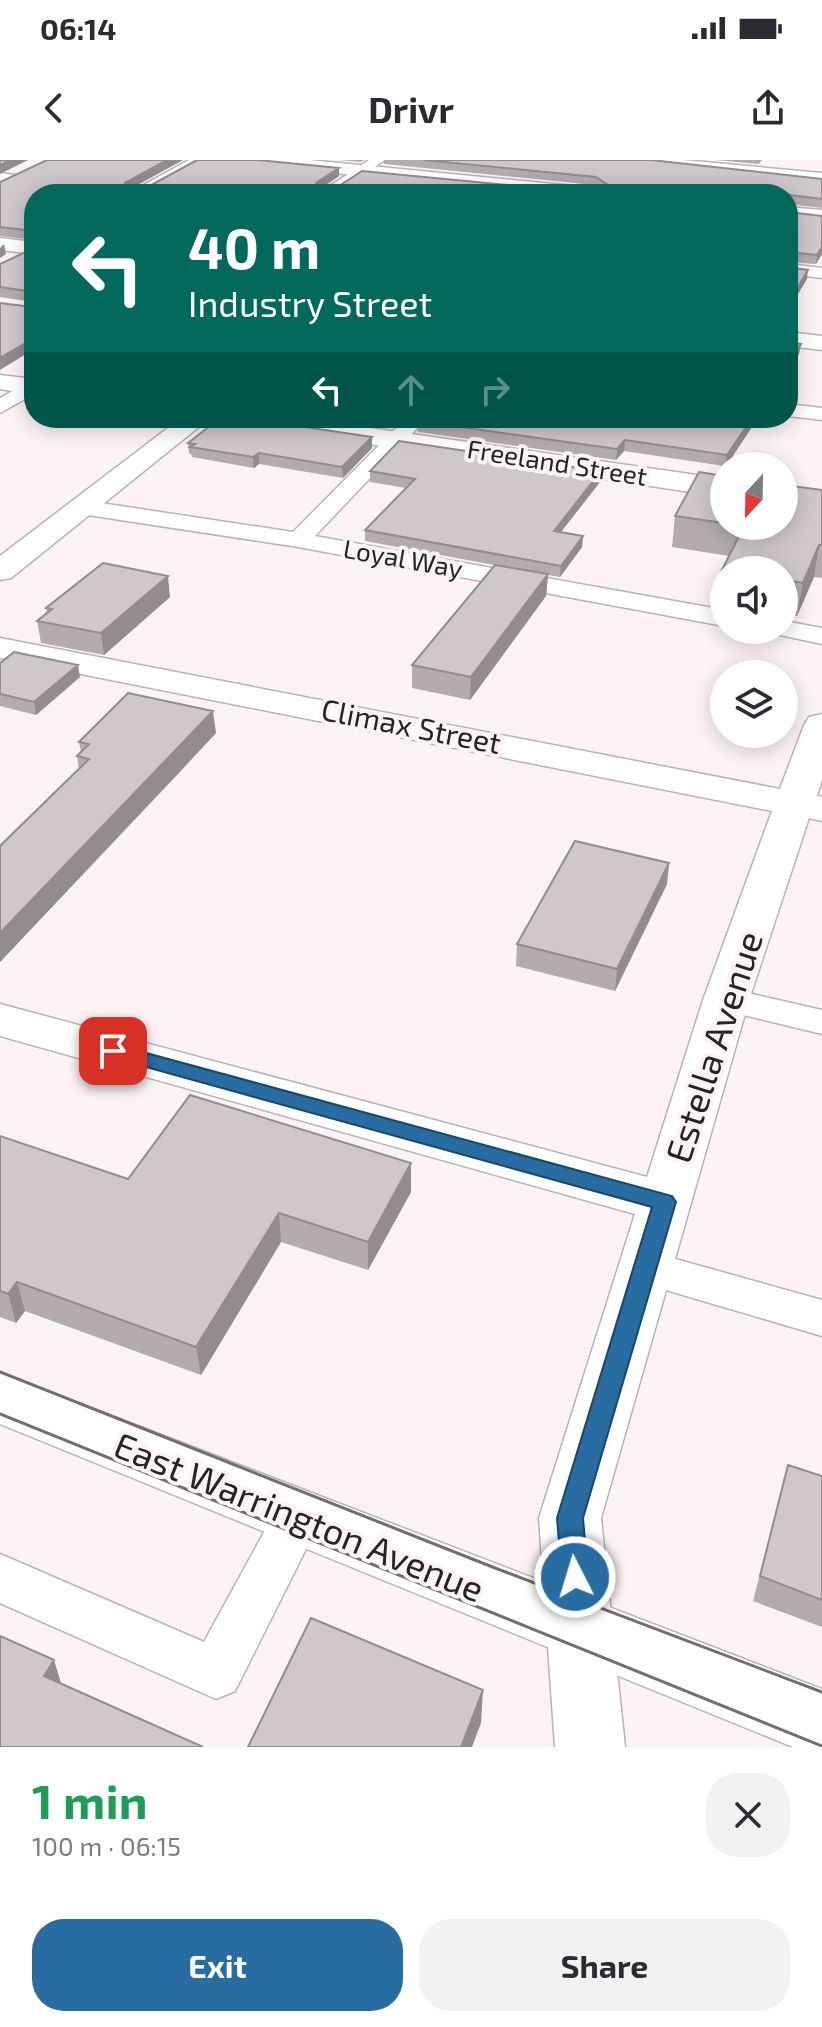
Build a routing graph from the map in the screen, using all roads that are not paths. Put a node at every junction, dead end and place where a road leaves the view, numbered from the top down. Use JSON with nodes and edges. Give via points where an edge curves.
{"nodes":[{"id":1,"x":199,"y":160,"type":"edge"},
{"id":2,"x":256,"y":160,"type":"edge"},
{"id":3,"x":378,"y":160,"type":"edge"},
{"id":4,"x":639,"y":160,"type":"edge"},
{"id":5,"x":510,"y":168,"type":"edge"},
{"id":6,"x":362,"y":171,"type":"junction"},
{"id":7,"x":822,"y":177,"type":"edge"},
{"id":8,"x":153,"y":184,"type":"edge"},
{"id":9,"x":341,"y":184,"type":"edge"},
{"id":10,"x":455,"y":184,"type":"edge"},
{"id":11,"x":489,"y":184,"type":"edge"},
{"id":12,"x":798,"y":214,"type":"edge"},
{"id":13,"x":822,"y":216,"type":"edge"},
{"id":14,"x":798,"y":270,"type":"edge"},
{"id":15,"x":822,"y":273,"type":"edge"},
{"id":16,"x":798,"y":340,"type":"edge"},
{"id":17,"x":822,"y":343,"type":"edge"},
{"id":18,"x":0,"y":382,"type":"edge"},
{"id":19,"x":24,"y":385,"type":"edge"},
{"id":20,"x":24,"y":392,"type":"edge"},
{"id":21,"x":0,"y":407,"type":"edge"},
{"id":22,"x":798,"y":411,"type":"edge"},
{"id":23,"x":822,"y":414,"type":"edge"},
{"id":24,"x":184,"y":428,"type":"edge"},
{"id":25,"x":322,"y":428,"type":"edge"},
{"id":26,"x":406,"y":428,"type":"edge"},
{"id":27,"x":396,"y":438,"type":"junction"},
{"id":28,"x":710,"y":486,"type":"edge"},
{"id":29,"x":81,"y":507,"type":"junction"},
{"id":30,"x":298,"y":540,"type":"junction"},
{"id":31,"x":0,"y":571,"type":"edge"},
{"id":32,"x":710,"y":615,"type":"edge"},
{"id":33,"x":798,"y":632,"type":"edge"},
{"id":34,"x":822,"y":636,"type":"edge"},
{"id":35,"x":0,"y":648,"type":"edge"},
{"id":36,"x":822,"y":725,"type":"edge"},
{"id":37,"x":809,"y":806,"type":"edge"},
{"id":38,"x":726,"y":1000,"type":"junction"},
{"id":39,"x":0,"y":1020,"type":"edge"},
{"id":40,"x":822,"y":1022,"type":"edge"},
{"id":41,"x":665,"y":1202,"type":"junction"},
{"id":42,"x":647,"y":1268,"type":"junction"},
{"id":43,"x":822,"y":1318,"type":"edge"},
{"id":44,"x":5,"y":1408,"type":"edge"},
{"id":45,"x":298,"y":1517,"type":"junction"},
{"id":46,"x":0,"y":1578,"type":"edge"},
{"id":47,"x":579,"y":1628,"type":"junction"},
{"id":48,"x":822,"y":1724,"type":"edge"},
{"id":49,"x":590,"y":1747,"type":"edge"}],
"edges":[{"from":1,"to":8,"type":"lane"},
{"from":2,"to":6,"type":"street"},
{"from":3,"to":6,"type":"lane"},
{"from":4,"to":7,"type":"lane"},
{"from":5,"to":11,"type":"street"},
{"from":6,"to":9,"type":"lane"},
{"from":6,"to":10,"type":"street"},
{"from":12,"to":13,"type":"street"},
{"from":14,"to":15,"type":"lane"},
{"from":16,"to":17,"type":"street"},
{"from":18,"to":19,"type":"street"},
{"from":20,"to":21,"type":"lane"},
{"from":22,"to":23,"type":"lane"},
{"from":24,"to":29,"type":"street"},
{"from":25,"to":27,"type":"street","name":"Freeland Street"},
{"from":26,"to":27,"type":"lane"},
{"from":27,"to":28,"type":"street","name":"Freeland Street"},
{"from":27,"to":30,"type":"lane"},
{"from":29,"to":30,"type":"lane","name":"Loyal Way"},
{"from":29,"to":31,"type":"street"},
{"from":30,"to":32,"type":"lane","name":"Loyal Way"},
{"from":33,"to":34,"type":"lane"},
{"from":35,"to":37,"type":"street","name":"Climax Street"},
{"from":36,"to":37,"type":"street","name":"Estella Avenue"},
{"from":37,"to":38,"type":"street","name":"Estella Avenue"},
{"from":38,"to":40,"type":"lane"},
{"from":38,"to":41,"type":"street","name":"Estella Avenue"},
{"from":39,"to":41,"type":"street"},
{"from":41,"to":42,"type":"street","name":"Estella Avenue"},
{"from":42,"to":43,"type":"lane"},
{"from":42,"to":47,"type":"street","name":"Estella Avenue","via":[[570,1518]]},
{"from":44,"to":45,"type":"street","name":"East Warrington Avenue"},
{"from":45,"to":46,"type":"lane","via":[[216,1673]]},
{"from":45,"to":47,"type":"street","name":"East Warrington Avenue"},
{"from":47,"to":48,"type":"street","name":"East Warrington Avenue"},
{"from":47,"to":49,"type":"street","name":"Estella Avenue"}]}
